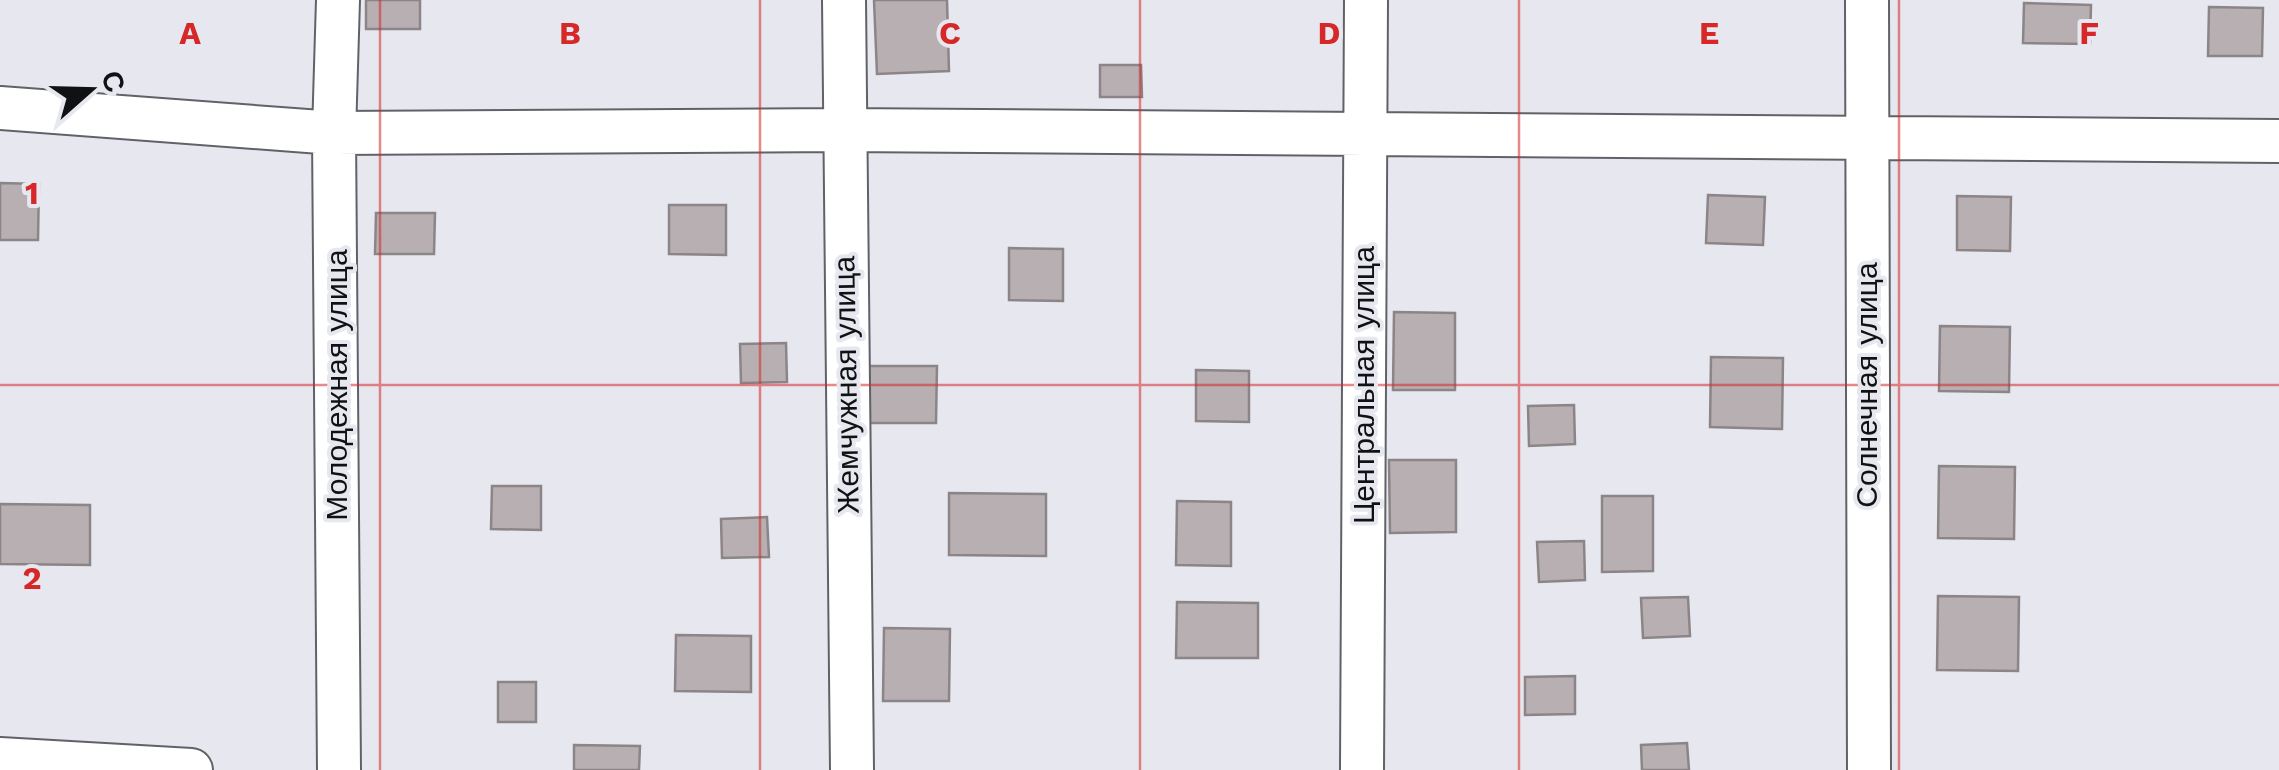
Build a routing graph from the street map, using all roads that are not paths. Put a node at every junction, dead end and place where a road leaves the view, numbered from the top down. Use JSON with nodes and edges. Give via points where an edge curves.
{"nodes":[{"id":1,"x":338,"y":0,"type":"edge"},
{"id":2,"x":844,"y":0,"type":"edge"},
{"id":3,"x":1366,"y":0,"type":"edge"},
{"id":4,"x":1867,"y":0,"type":"edge"},
{"id":5,"x":0,"y":108,"type":"edge"},
{"id":6,"x":842,"y":130,"type":"junction"},
{"id":7,"x":334,"y":132,"type":"junction"},
{"id":8,"x":1363,"y":134,"type":"junction"},
{"id":9,"x":1864,"y":140,"type":"junction"},
{"id":10,"x":2279,"y":140,"type":"edge"},
{"id":11,"x":0,"y":759,"type":"edge"},
{"id":12,"x":191,"y":770,"type":"edge"},
{"id":13,"x":338,"y":770,"type":"edge"},
{"id":14,"x":852,"y":770,"type":"edge"},
{"id":15,"x":1362,"y":770,"type":"edge"},
{"id":16,"x":1869,"y":770,"type":"edge"}],
"edges":[{"from":1,"to":7,"type":"street","name":"Молодежная улица"},
{"from":2,"to":6,"type":"street","name":"Жемчужная улица"},
{"from":3,"to":8,"type":"street","name":"Центральная улица"},
{"from":4,"to":9,"type":"street","name":"Солнечная улица"},
{"from":5,"to":7,"type":"street"},
{"from":6,"to":7,"type":"street"},
{"from":6,"to":8,"type":"street"},
{"from":6,"to":14,"type":"street","name":"Жемчужная улица"},
{"from":7,"to":13,"type":"street","name":"Молодежная улица"},
{"from":8,"to":9,"type":"street"},
{"from":8,"to":15,"type":"street","name":"Центральная улица"},
{"from":9,"to":10,"type":"street"},
{"from":9,"to":16,"type":"street","name":"Солнечная улица"},
{"from":11,"to":12,"type":"street"}]}
